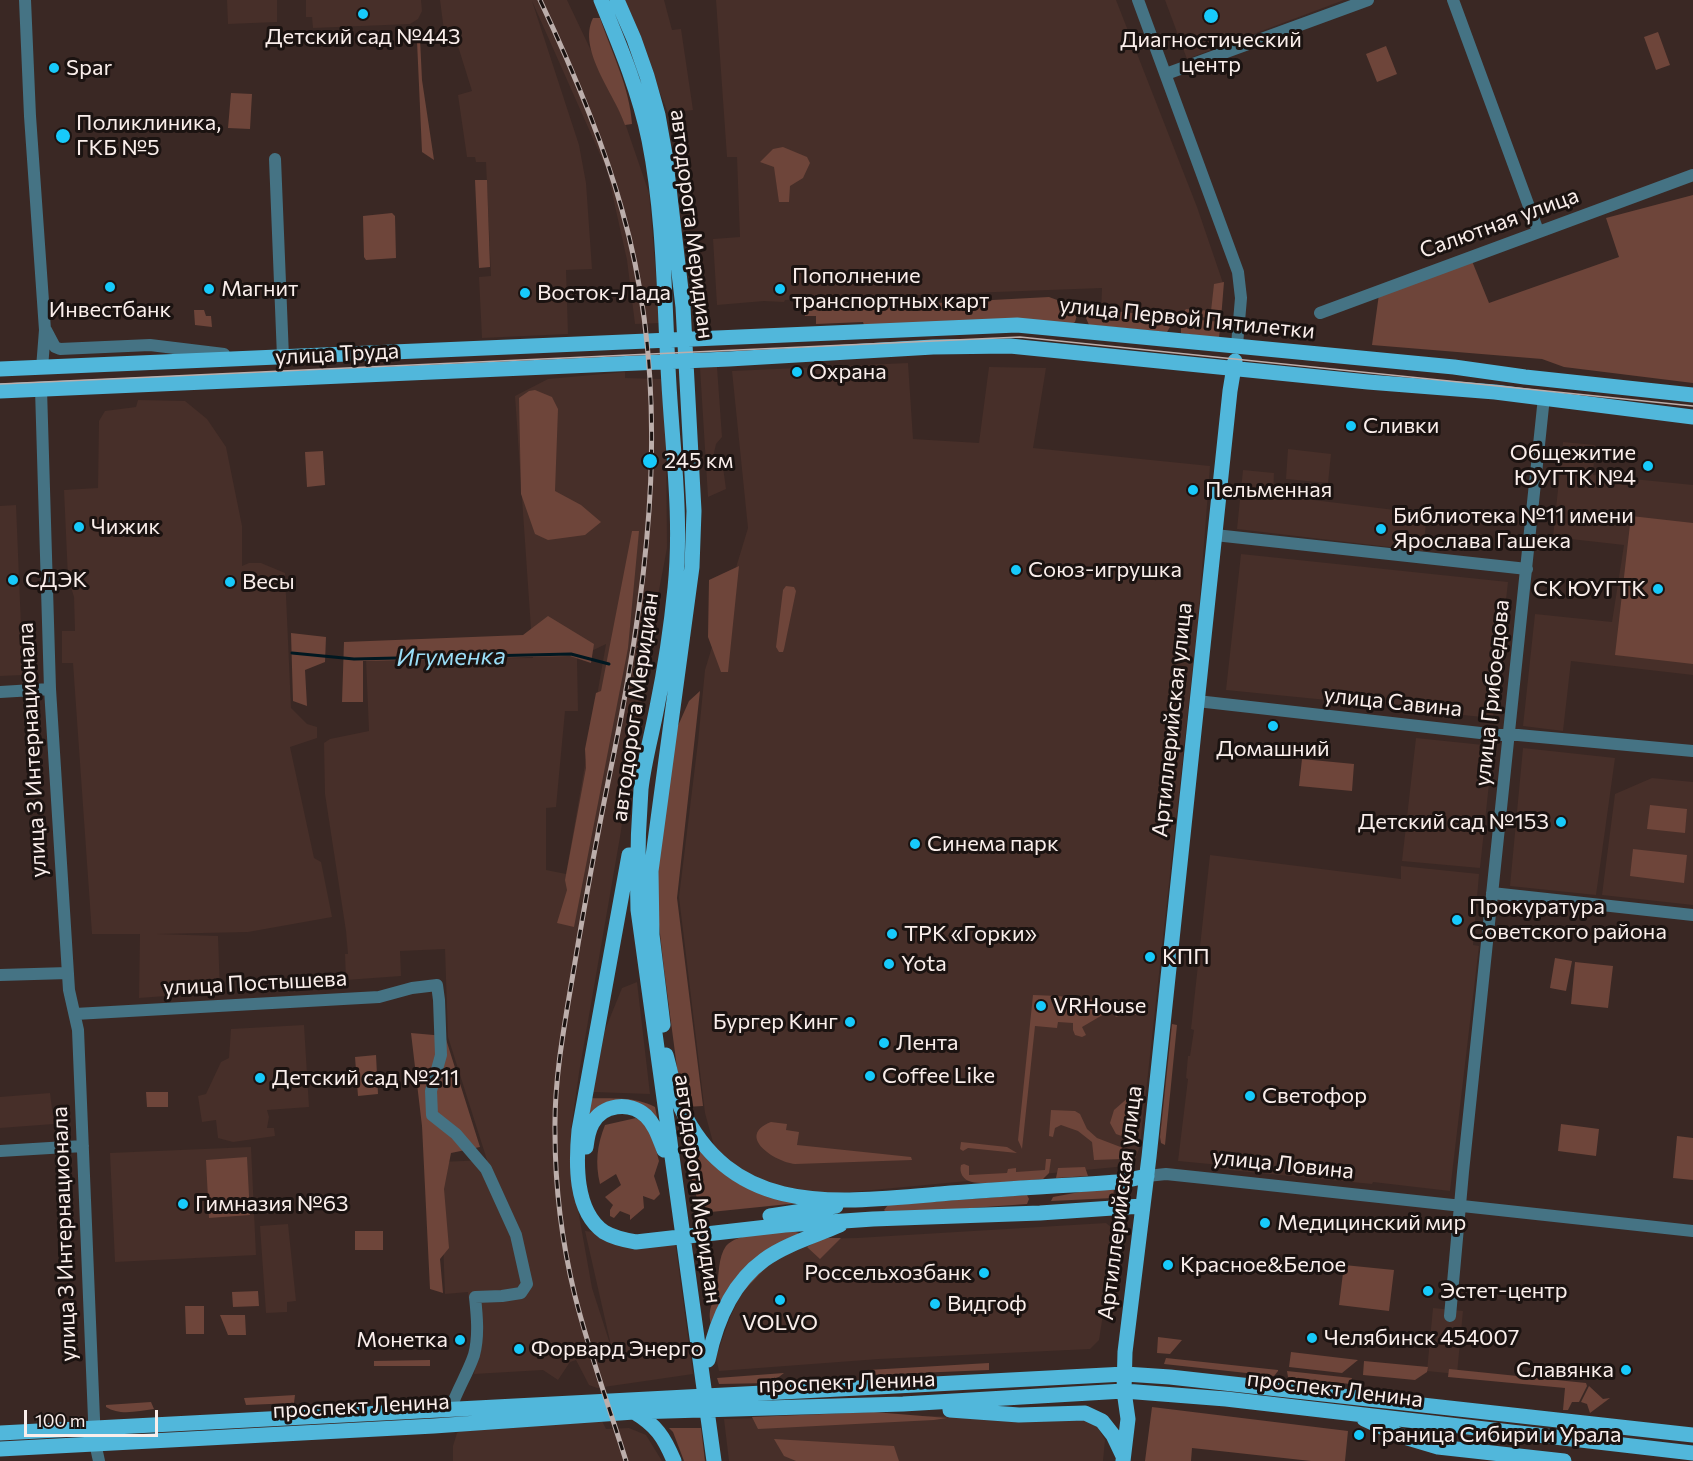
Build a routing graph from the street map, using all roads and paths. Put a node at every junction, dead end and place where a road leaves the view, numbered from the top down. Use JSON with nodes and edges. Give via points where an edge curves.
{"nodes":[{"id":1,"x":26,"y":0,"type":"edge"},
{"id":2,"x":601,"y":0,"type":"edge"},
{"id":3,"x":617,"y":0,"type":"edge"},
{"id":4,"x":1138,"y":0,"type":"edge"},
{"id":5,"x":1368,"y":0,"type":"edge"},
{"id":6,"x":1453,"y":0,"type":"edge"},
{"id":7,"x":1166,"y":74,"type":"junction"},
{"id":8,"x":275,"y":159,"type":"dead end"},
{"id":9,"x":1693,"y":175,"type":"edge"},
{"id":10,"x":1538,"y":231,"type":"junction"},
{"id":11,"x":1320,"y":313,"type":"dead end"},
{"id":12,"x":45,"y":330,"type":"junction"},
{"id":13,"x":675,"y":340,"type":"joint"},
{"id":14,"x":1237,"y":345,"type":"junction"},
{"id":15,"x":284,"y":357,"type":"junction"},
{"id":16,"x":258,"y":358,"type":"junction"},
{"id":17,"x":675,"y":361,"type":"joint"},
{"id":18,"x":42,"y":368,"type":"junction"},
{"id":19,"x":1234,"y":368,"type":"junction"},
{"id":20,"x":0,"y":369,"type":"edge"},
{"id":21,"x":41,"y":389,"type":"junction"},
{"id":22,"x":0,"y":391,"type":"edge"},
{"id":23,"x":1693,"y":395,"type":"edge"},
{"id":24,"x":1544,"y":397,"type":"junction"},
{"id":25,"x":1693,"y":417,"type":"edge"},
{"id":26,"x":1215,"y":535,"type":"junction"},
{"id":27,"x":1527,"y":569,"type":"junction"},
{"id":28,"x":50,"y":689,"type":"junction"},
{"id":29,"x":0,"y":692,"type":"edge"},
{"id":30,"x":1197,"y":701,"type":"junction"},
{"id":31,"x":1508,"y":735,"type":"junction"},
{"id":32,"x":1693,"y":751,"type":"edge"},
{"id":33,"x":641,"y":787,"type":"junction"},
{"id":34,"x":1492,"y":893,"type":"junction"},
{"id":35,"x":1693,"y":915,"type":"edge"},
{"id":36,"x":68,"y":972,"type":"junction"},
{"id":37,"x":0,"y":975,"type":"edge"},
{"id":38,"x":75,"y":1014,"type":"junction"},
{"id":39,"x":666,"y":1055,"type":"junction"},
{"id":40,"x":83,"y":1146,"type":"junction"},
{"id":41,"x":0,"y":1151,"type":"edge"},
{"id":42,"x":1147,"y":1176,"type":"junction"},
{"id":43,"x":1038,"y":1187,"type":"junction"},
{"id":44,"x":682,"y":1198,"type":"junction"},
{"id":45,"x":872,"y":1200,"type":"junction"},
{"id":46,"x":1142,"y":1206,"type":"junction"},
{"id":47,"x":1460,"y":1206,"type":"junction"},
{"id":48,"x":1040,"y":1213,"type":"junction"},
{"id":49,"x":873,"y":1219,"type":"junction"},
{"id":50,"x":851,"y":1220,"type":"junction"},
{"id":51,"x":1693,"y":1231,"type":"edge"},
{"id":52,"x":1450,"y":1316,"type":"dead end"},
{"id":53,"x":708,"y":1360,"type":"junction"},
{"id":54,"x":1125,"y":1374,"type":"junction"},
{"id":55,"x":1124,"y":1391,"type":"junction"},
{"id":56,"x":903,"y":1404,"type":"junction"},
{"id":57,"x":451,"y":1408,"type":"junction"},
{"id":58,"x":634,"y":1412,"type":"junction"},
{"id":59,"x":1354,"y":1413,"type":"junction"},
{"id":60,"x":449,"y":1424,"type":"junction"},
{"id":61,"x":0,"y":1433,"type":"edge"},
{"id":62,"x":1693,"y":1433,"type":"edge"},
{"id":63,"x":95,"y":1436,"type":"junction"},
{"id":64,"x":0,"y":1449,"type":"edge"},
{"id":65,"x":1693,"y":1453,"type":"edge"},
{"id":66,"x":1123,"y":1459,"type":"edge"},
{"id":67,"x":99,"y":1461,"type":"edge"},
{"id":68,"x":674,"y":1461,"type":"edge"},
{"id":69,"x":714,"y":1461,"type":"edge"},
{"id":70,"x":723,"y":1461,"type":"edge"},
{"id":71,"x":1564,"y":1461,"type":"edge"}],
"edges":[{"from":1,"to":12,"type":"street","name":"улица 3 Интернационала"},
{"from":2,"to":33,"type":"main road","name":"автодорога Меридиан","via":[[628,65],[649,141],[657,199],[678,507],[675,587],[664,673]]},
{"from":3,"to":39,"type":"main road","name":"автодорога Меридиан","via":[[658,115],[672,205],[694,511],[692,567],[651,871],[652,935]]},
{"from":4,"to":7,"type":"street","name":"Артиллерийская улица"},
{"from":5,"to":7,"type":"street"},
{"from":6,"to":10,"type":"street"},
{"from":7,"to":14,"type":"street","name":"Артиллерийская улица","via":[[1238,272],[1241,298]]},
{"from":8,"to":15,"type":"street"},
{"from":9,"to":10,"type":"street","name":"Салютная улица"},
{"from":10,"to":11,"type":"street","name":"Салютная улица"},
{"from":12,"to":16,"type":"street","via":[[60,349],[150,345]]},
{"from":12,"to":18,"type":"street","name":"улица 3 Интернационала"},
{"from":13,"to":14,"type":"main road","name":"улица Первой Пятилетки","via":[[1017,325]]},
{"from":13,"to":15,"type":"main road","name":"улица Труда"},
{"from":14,"to":19,"type":"main road","name":"Артиллерийская улица"},
{"from":14,"to":23,"type":"main road","name":"улица Первой Пятилетки"},
{"from":15,"to":16,"type":"main road","name":"улица Труда"},
{"from":16,"to":18,"type":"main road","name":"улица Труда"},
{"from":17,"to":19,"type":"main road","name":"улица Первой Пятилетки","via":[[942,346],[1010,346]]},
{"from":17,"to":21,"type":"main road","name":"улица Труда"},
{"from":18,"to":20,"type":"main road","name":"улица Труда"},
{"from":18,"to":21,"type":"main road","name":"улица 3 Интернационала"},
{"from":19,"to":24,"type":"main road","name":"улица Первой Пятилетки"},
{"from":19,"to":26,"type":"main road","name":"Артиллерийская улица"},
{"from":21,"to":22,"type":"main road","name":"улица Труда"},
{"from":21,"to":28,"type":"street","name":"улица 3 Интернационала"},
{"from":24,"to":25,"type":"main road","name":"улица Первой Пятилетки"},
{"from":24,"to":27,"type":"street","name":"улица Грибоедова"},
{"from":26,"to":27,"type":"street"},
{"from":26,"to":30,"type":"main road","name":"Артиллерийская улица"},
{"from":27,"to":31,"type":"street","name":"улица Грибоедова"},
{"from":28,"to":29,"type":"street"},
{"from":28,"to":36,"type":"street","name":"улица 3 Интернационала"},
{"from":30,"to":31,"type":"street","name":"улица Савина"},
{"from":30,"to":42,"type":"main road","name":"Артиллерийская улица"},
{"from":31,"to":32,"type":"street","name":"улица Савина"},
{"from":31,"to":34,"type":"street","name":"улица Грибоедова"},
{"from":33,"to":44,"type":"main road","name":"автодорога Меридиан","via":[[638,910]]},
{"from":33,"to":50,"type":"main road","via":[[579,1130],[579,1176],[587,1209],[603,1231],[636,1242]]},
{"from":34,"to":35,"type":"street"},
{"from":34,"to":47,"type":"street","name":"улица Грибоедова"},
{"from":36,"to":37,"type":"street"},
{"from":36,"to":38,"type":"street","name":"улица 3 Интернационала"},
{"from":38,"to":40,"type":"street","name":"улица 3 Интернационала"},
{"from":38,"to":57,"type":"street","name":"улица Постышева","via":[[379,997],[436,985],[441,1055],[431,1091],[432,1115],[456,1134],[486,1169],[516,1235],[527,1284],[521,1293],[475,1297],[478,1329],[474,1355]]},
{"from":39,"to":44,"type":"main road","name":"автодорога Меридиан"},
{"from":39,"to":45,"type":"main road","via":[[680,1106],[694,1131],[733,1172],[751,1184],[787,1196]]},
{"from":40,"to":41,"type":"street"},
{"from":40,"to":63,"type":"street","name":"улица 3 Интернационала"},
{"from":42,"to":43,"type":"main road","name":"улица Ловина","via":[[1118,1182]]},
{"from":42,"to":46,"type":"main road","name":"Артиллерийская улица"},
{"from":42,"to":47,"type":"street","name":"улица Ловина","via":[[1166,1174]]},
{"from":43,"to":45,"type":"main road","name":"улица Ловина"},
{"from":43,"to":48,"type":"main road"},
{"from":44,"to":45,"type":"main road","via":[[657,1131],[644,1114],[621,1106],[601,1113],[593,1121],[585,1150],[588,1176],[596,1205],[617,1227],[644,1233]]},
{"from":44,"to":53,"type":"main road","name":"автодорога Меридиан"},
{"from":44,"to":69,"type":"main road","name":"автодорога Меридиан"},
{"from":45,"to":49,"type":"main road"},
{"from":46,"to":48,"type":"main road"},
{"from":46,"to":54,"type":"main road","name":"Артиллерийская улица"},
{"from":47,"to":51,"type":"street","name":"улица Ловина"},
{"from":47,"to":52,"type":"street","name":"улица Грибоедова"},
{"from":48,"to":49,"type":"main road"},
{"from":49,"to":50,"type":"main road"},
{"from":50,"to":53,"type":"main road","via":[[764,1260],[737,1288],[718,1323]]},
{"from":53,"to":70,"type":"main road","name":"автодорога Меридиан"},
{"from":54,"to":55,"type":"main road","name":"Артиллерийская улица"},
{"from":54,"to":57,"type":"main road","name":"проспект Ленина"},
{"from":54,"to":62,"type":"main road","name":"проспект Ленина"},
{"from":55,"to":56,"type":"main road","name":"проспект Ленина"},
{"from":55,"to":59,"type":"main road","name":"проспект Ленина"},
{"from":55,"to":66,"type":"main road","name":"Артиллерийская улица","via":[[1128,1419]]},
{"from":56,"to":58,"type":"main road","name":"проспект Ленина"},
{"from":56,"to":66,"type":"main road","via":[[1019,1414],[1085,1413],[1102,1421]]},
{"from":57,"to":60,"type":"main road"},
{"from":57,"to":63,"type":"main road","name":"проспект Ленина"},
{"from":58,"to":60,"type":"main road","name":"проспект Ленина"},
{"from":58,"to":68,"type":"main road","via":[[656,1428]]},
{"from":59,"to":65,"type":"main road","name":"проспект Ленина"},
{"from":59,"to":71,"type":"main road","via":[[1430,1445]]},
{"from":60,"to":63,"type":"main road","name":"проспект Ленина"},
{"from":61,"to":63,"type":"main road","name":"проспект Ленина"},
{"from":63,"to":64,"type":"main road","name":"проспект Ленина"},
{"from":63,"to":67,"type":"street","name":"улица 3 Интернационала"}]}
